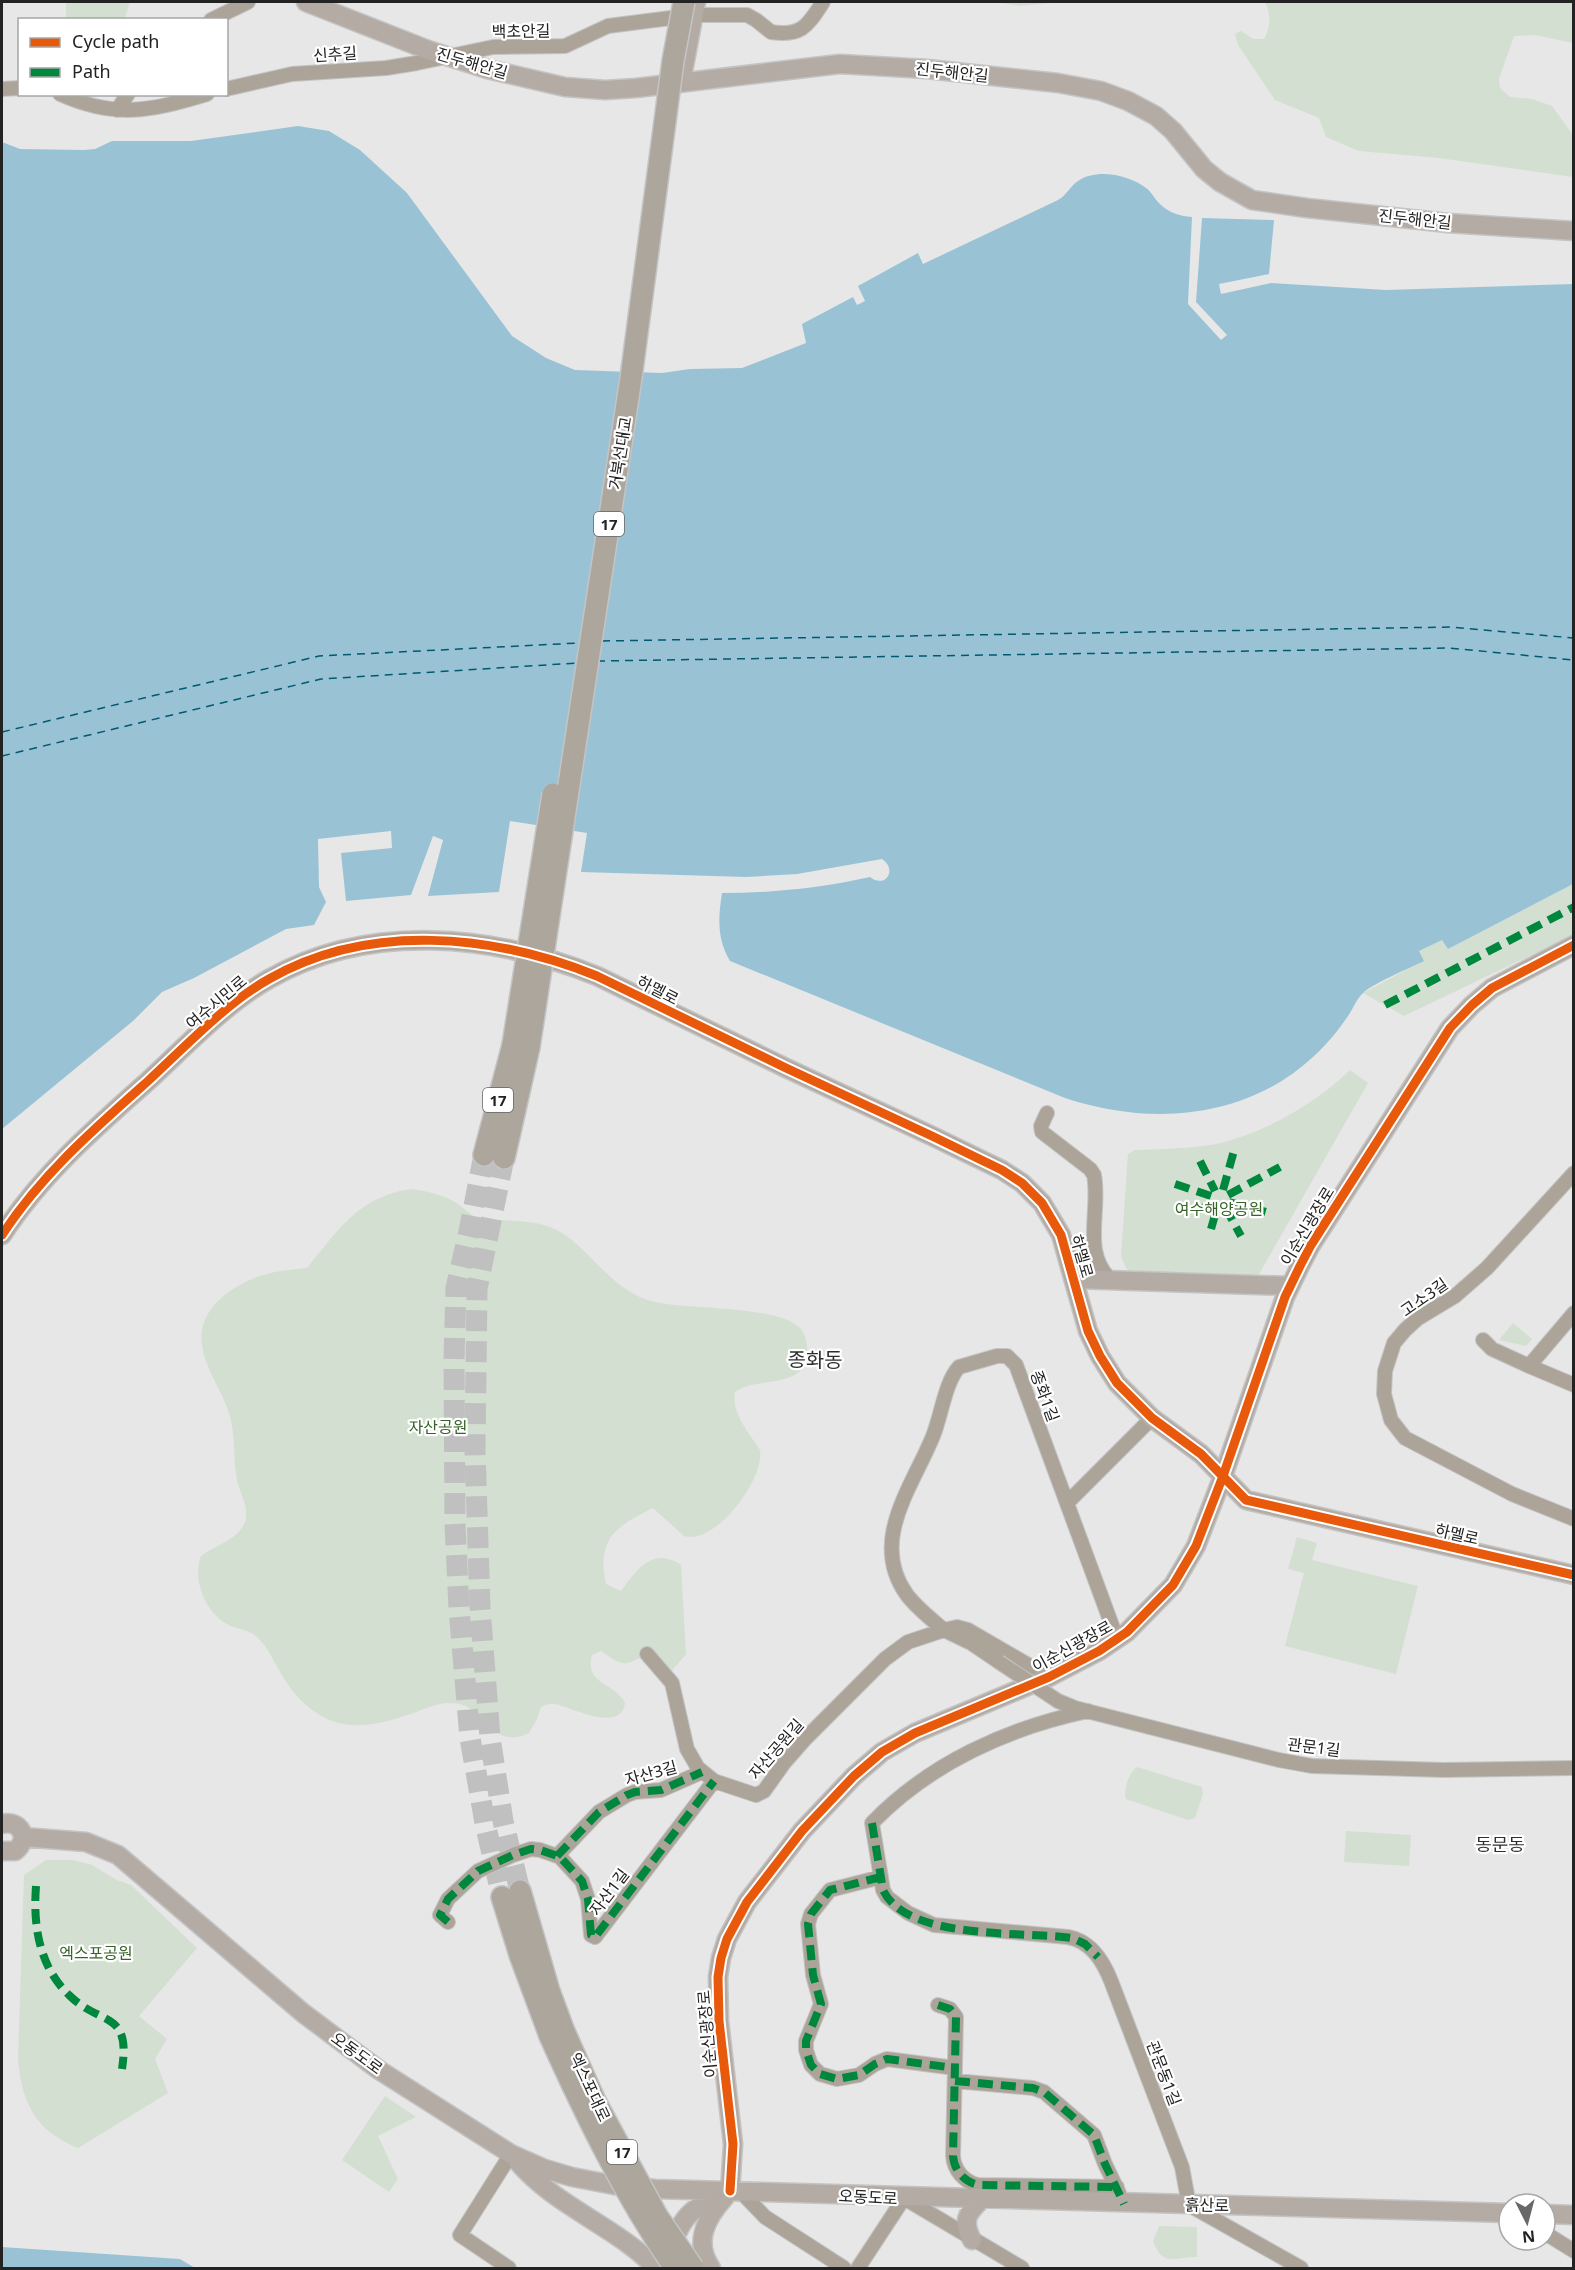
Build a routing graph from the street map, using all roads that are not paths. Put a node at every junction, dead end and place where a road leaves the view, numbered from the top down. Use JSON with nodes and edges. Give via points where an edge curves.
{"nodes":[{"id":1,"x":248,"y":2,"type":"edge"},
{"id":2,"x":306,"y":2,"type":"edge"},
{"id":3,"x":670,"y":2,"type":"edge"},
{"id":4,"x":823,"y":2,"type":"edge"},
{"id":5,"x":691,"y":6,"type":"edge"},
{"id":6,"x":215,"y":18,"type":"edge"},
{"id":7,"x":448,"y":57,"type":"junction"},
{"id":8,"x":681,"y":82,"type":"junction"},
{"id":9,"x":2,"y":88,"type":"edge"},
{"id":10,"x":18,"y":88,"type":"edge"},
{"id":11,"x":228,"y":89,"type":"edge"},
{"id":12,"x":65,"y":96,"type":"edge"},
{"id":13,"x":127,"y":96,"type":"edge"},
{"id":14,"x":200,"y":96,"type":"edge"},
{"id":15,"x":117,"y":110,"type":"junction"},
{"id":16,"x":1574,"y":231,"type":"edge"},
{"id":17,"x":1574,"y":945,"type":"edge"},
{"id":18,"x":522,"y":952,"type":"joint"},
{"id":19,"x":521,"y":1046,"type":"junction"},
{"id":20,"x":1047,"y":1113,"type":"dead end"},
{"id":21,"x":494,"y":1156,"type":"tunnel mouth"},
{"id":22,"x":1574,"y":1173,"type":"edge"},
{"id":23,"x":2,"y":1235,"type":"edge"},
{"id":24,"x":1074,"y":1279,"type":"junction"},
{"id":25,"x":1111,"y":1280,"type":"junction"},
{"id":26,"x":1290,"y":1286,"type":"junction"},
{"id":27,"x":1574,"y":1313,"type":"edge"},
{"id":28,"x":1483,"y":1340,"type":"dead end"},
{"id":29,"x":1529,"y":1366,"type":"junction"},
{"id":30,"x":1574,"y":1385,"type":"edge"},
{"id":31,"x":1152,"y":1418,"type":"junction"},
{"id":32,"x":1223,"y":1476,"type":"junction"},
{"id":33,"x":1067,"y":1503,"type":"junction"},
{"id":34,"x":1574,"y":1519,"type":"edge"},
{"id":35,"x":1574,"y":1575,"type":"edge"},
{"id":36,"x":944,"y":1630,"type":"junction"},
{"id":37,"x":1117,"y":1639,"type":"junction"},
{"id":38,"x":647,"y":1654,"type":"dead end"},
{"id":39,"x":1049,"y":1677,"type":"junction"},
{"id":40,"x":1088,"y":1711,"type":"junction"},
{"id":41,"x":1574,"y":1768,"type":"edge"},
{"id":42,"x":702,"y":1772,"type":"junction"},
{"id":43,"x":714,"y":1781,"type":"junction"},
{"id":44,"x":2,"y":1824,"type":"edge"},
{"id":45,"x":23,"y":1837,"type":"junction"},
{"id":46,"x":2,"y":1851,"type":"edge"},
{"id":47,"x":557,"y":1856,"type":"junction"},
{"id":48,"x":881,"y":1877,"type":"junction"},
{"id":49,"x":511,"y":1894,"type":"tunnel mouth"},
{"id":50,"x":448,"y":1922,"type":"dead end"},
{"id":51,"x":938,"y":2005,"type":"dead end"},
{"id":52,"x":557,"y":2033,"type":"junction"},
{"id":53,"x":955,"y":2074,"type":"junction"},
{"id":54,"x":511,"y":2154,"type":"junction"},
{"id":55,"x":735,"y":2191,"type":"junction"},
{"id":56,"x":1121,"y":2196,"type":"junction"},
{"id":57,"x":904,"y":2198,"type":"junction"},
{"id":58,"x":981,"y":2200,"type":"junction"},
{"id":59,"x":1189,"y":2205,"type":"junction"},
{"id":60,"x":1497,"y":2213,"type":"edge"},
{"id":61,"x":1557,"y":2214,"type":"edge"},
{"id":62,"x":1574,"y":2215,"type":"edge"},
{"id":63,"x":972,"y":2240,"type":"junction"},
{"id":64,"x":1557,"y":2240,"type":"edge"},
{"id":65,"x":1574,"y":2251,"type":"edge"},
{"id":66,"x":509,"y":2268,"type":"edge"},
{"id":67,"x":658,"y":2268,"type":"edge"},
{"id":68,"x":675,"y":2268,"type":"edge"},
{"id":69,"x":693,"y":2268,"type":"edge"},
{"id":70,"x":711,"y":2268,"type":"edge"},
{"id":71,"x":844,"y":2268,"type":"edge"},
{"id":72,"x":858,"y":2268,"type":"edge"},
{"id":73,"x":1022,"y":2268,"type":"edge"},
{"id":74,"x":1301,"y":2268,"type":"edge"}],
"edges":[{"from":1,"to":6,"type":"street"},
{"from":2,"to":7,"type":"street","name":"진두해안길"},
{"from":3,"to":19,"type":"main road","name":"거북선대교","number":"17","bridge":true},
{"from":4,"to":5,"type":"street","name":"백초안길","via":[[807,26],[792,32],[771,32],[747,15]]},
{"from":5,"to":7,"type":"street","name":"백초안길","via":[[608,26],[566,46],[493,47]]},
{"from":5,"to":8,"type":"street"},
{"from":5,"to":19,"type":"main road","name":"거북선대교","number":"17","bridge":true,"via":[[673,61],[631,378]]},
{"from":7,"to":8,"type":"street","name":"진두해안길","via":[[573,88],[626,89]]},
{"from":7,"to":11,"type":"street","name":"신추길","via":[[386,68],[292,74]]},
{"from":8,"to":16,"type":"street","name":"진두해안길","via":[[840,64],[1058,83],[1108,94],[1156,116],[1204,170],[1252,200],[1448,223]]},
{"from":9,"to":10,"type":"street"},
{"from":12,"to":15,"type":"street"},
{"from":13,"to":15,"type":"street"},
{"from":14,"to":15,"type":"street","via":[[147,110]]},
{"from":17,"to":26,"type":"street","name":"이순신광장로","via":[[1492,988],[1450,1028],[1311,1245]]},
{"from":18,"to":23,"type":"street","name":"여수시민로","via":[[464,942],[374,944],[320,955],[269,979],[234,1004],[81,1140]]},
{"from":18,"to":24,"type":"street","name":"하멜로","via":[[597,976],[1008,1173],[1032,1191],[1050,1215]]},
{"from":19,"to":21,"type":"main road","number":"17"},
{"from":20,"to":25,"type":"street","via":[[1042,1132],[1094,1175],[1095,1254],[1100,1268]]},
{"from":22,"to":34,"type":"street","name":"고소3길","via":[[1472,1282],[1405,1330],[1390,1353],[1384,1386],[1389,1414],[1405,1438],[1512,1494]]},
{"from":24,"to":25,"type":"street","name":"이순신광장로"},
{"from":24,"to":31,"type":"street","name":"하멜로","via":[[1095,1348],[1122,1389]]},
{"from":25,"to":26,"type":"street","name":"이순신광장로"},
{"from":26,"to":32,"type":"street","name":"이순신광장로"},
{"from":27,"to":29,"type":"street"},
{"from":28,"to":29,"type":"street","via":[[1492,1349]]},
{"from":29,"to":30,"type":"street"},
{"from":31,"to":32,"type":"street","name":"하멜로","via":[[1201,1454]]},
{"from":31,"to":33,"type":"street"},
{"from":32,"to":35,"type":"street","name":"하멜로","via":[[1243,1499],[1252,1503]]},
{"from":32,"to":37,"type":"street","name":"이순신광장로","via":[[1184,1569],[1153,1606]]},
{"from":33,"to":36,"type":"street","name":"종화1길","via":[[1013,1360],[997,1356],[959,1367],[934,1434],[903,1498],[892,1545],[893,1562],[905,1591]]},
{"from":33,"to":37,"type":"street","name":"종화1길"},
{"from":36,"to":39,"type":"street","name":"자산공원길","via":[[968,1630]]},
{"from":36,"to":40,"type":"street","name":"관문1길","bridge":true,"via":[[971,1643],[1058,1701]]},
{"from":36,"to":43,"type":"street","name":"자산공원길","via":[[908,1642],[885,1659],[806,1738],[761,1794]]},
{"from":37,"to":39,"type":"street","name":"이순신광장로"},
{"from":38,"to":42,"type":"street","name":"자산공원길","via":[[672,1683],[687,1749]]},
{"from":39,"to":55,"type":"street","name":"이순신광장로","via":[[915,1733],[882,1752],[802,1831],[747,1902],[722,1952],[717,1987]]},
{"from":40,"to":41,"type":"street","name":"관문1길","via":[[1312,1766]]},
{"from":40,"to":48,"type":"street","via":[[1029,1726],[990,1742],[947,1764],[903,1794],[872,1823]]},
{"from":42,"to":43,"type":"street","name":"자산공원길"},
{"from":42,"to":47,"type":"street","name":"자산3길","via":[[662,1790],[627,1795],[599,1812]]},
{"from":43,"to":47,"type":"street","name":"자산1길","via":[[595,1937],[591,1935],[584,1884]]},
{"from":44,"to":45,"type":"street","via":[[18,1826]]},
{"from":45,"to":46,"type":"street","via":[[15,1851]]},
{"from":45,"to":54,"type":"street","name":"오동도로","via":[[86,1842],[118,1855],[303,2013],[380,2070]]},
{"from":47,"to":50,"type":"street","via":[[531,1850],[478,1870],[445,1904],[440,1915]]},
{"from":48,"to":53,"type":"street","via":[[830,1890],[810,1917],[812,1970],[821,2006],[806,2041],[809,2061],[820,2074],[837,2079],[855,2077],[887,2059]]},
{"from":48,"to":59,"type":"street","name":"관문동1길","via":[[887,1897],[923,1922],[944,1928],[1072,1938],[1098,1957],[1106,1968],[1182,2166]]},
{"from":49,"to":52,"type":"main road","name":"엑스포대로","number":"17","via":[[549,1991]]},
{"from":51,"to":53,"type":"street","via":[[956,2015]]},
{"from":52,"to":68,"type":"main road","name":"엑스포대로","number":"17","bridge":true,"via":[[583,2108],[644,2224]]},
{"from":52,"to":69,"type":"main road","name":"엑스포대로","number":"17","bridge":true,"via":[[657,2216]]},
{"from":53,"to":56,"type":"street","via":[[1044,2092],[1094,2135]]},
{"from":53,"to":56,"type":"street","via":[[953,2160],[969,2182],[978,2186]]},
{"from":54,"to":55,"type":"street","name":"오동도로","via":[[591,2182]]},
{"from":54,"to":66,"type":"street","via":[[460,2235]]},
{"from":54,"to":67,"type":"street","via":[[554,2195]]},
{"from":55,"to":57,"type":"street","name":"오동도로"},
{"from":55,"to":67,"type":"street","name":"오동도로","via":[[701,2205],[684,2218]]},
{"from":55,"to":70,"type":"street","via":[[712,2212],[704,2227],[702,2249]]},
{"from":55,"to":71,"type":"street","via":[[765,2217]]},
{"from":56,"to":58,"type":"street","name":"흙산로"},
{"from":56,"to":59,"type":"street","name":"흙산로"},
{"from":57,"to":58,"type":"street","name":"흙산로"},
{"from":57,"to":63,"type":"street","name":"오동도로"},
{"from":57,"to":72,"type":"street"},
{"from":58,"to":63,"type":"street","via":[[965,2220]]},
{"from":59,"to":60,"type":"street","name":"흙산로"},
{"from":59,"to":74,"type":"street"},
{"from":61,"to":62,"type":"street"},
{"from":63,"to":73,"type":"street","name":"오동도로"},
{"from":64,"to":65,"type":"street"}]}
